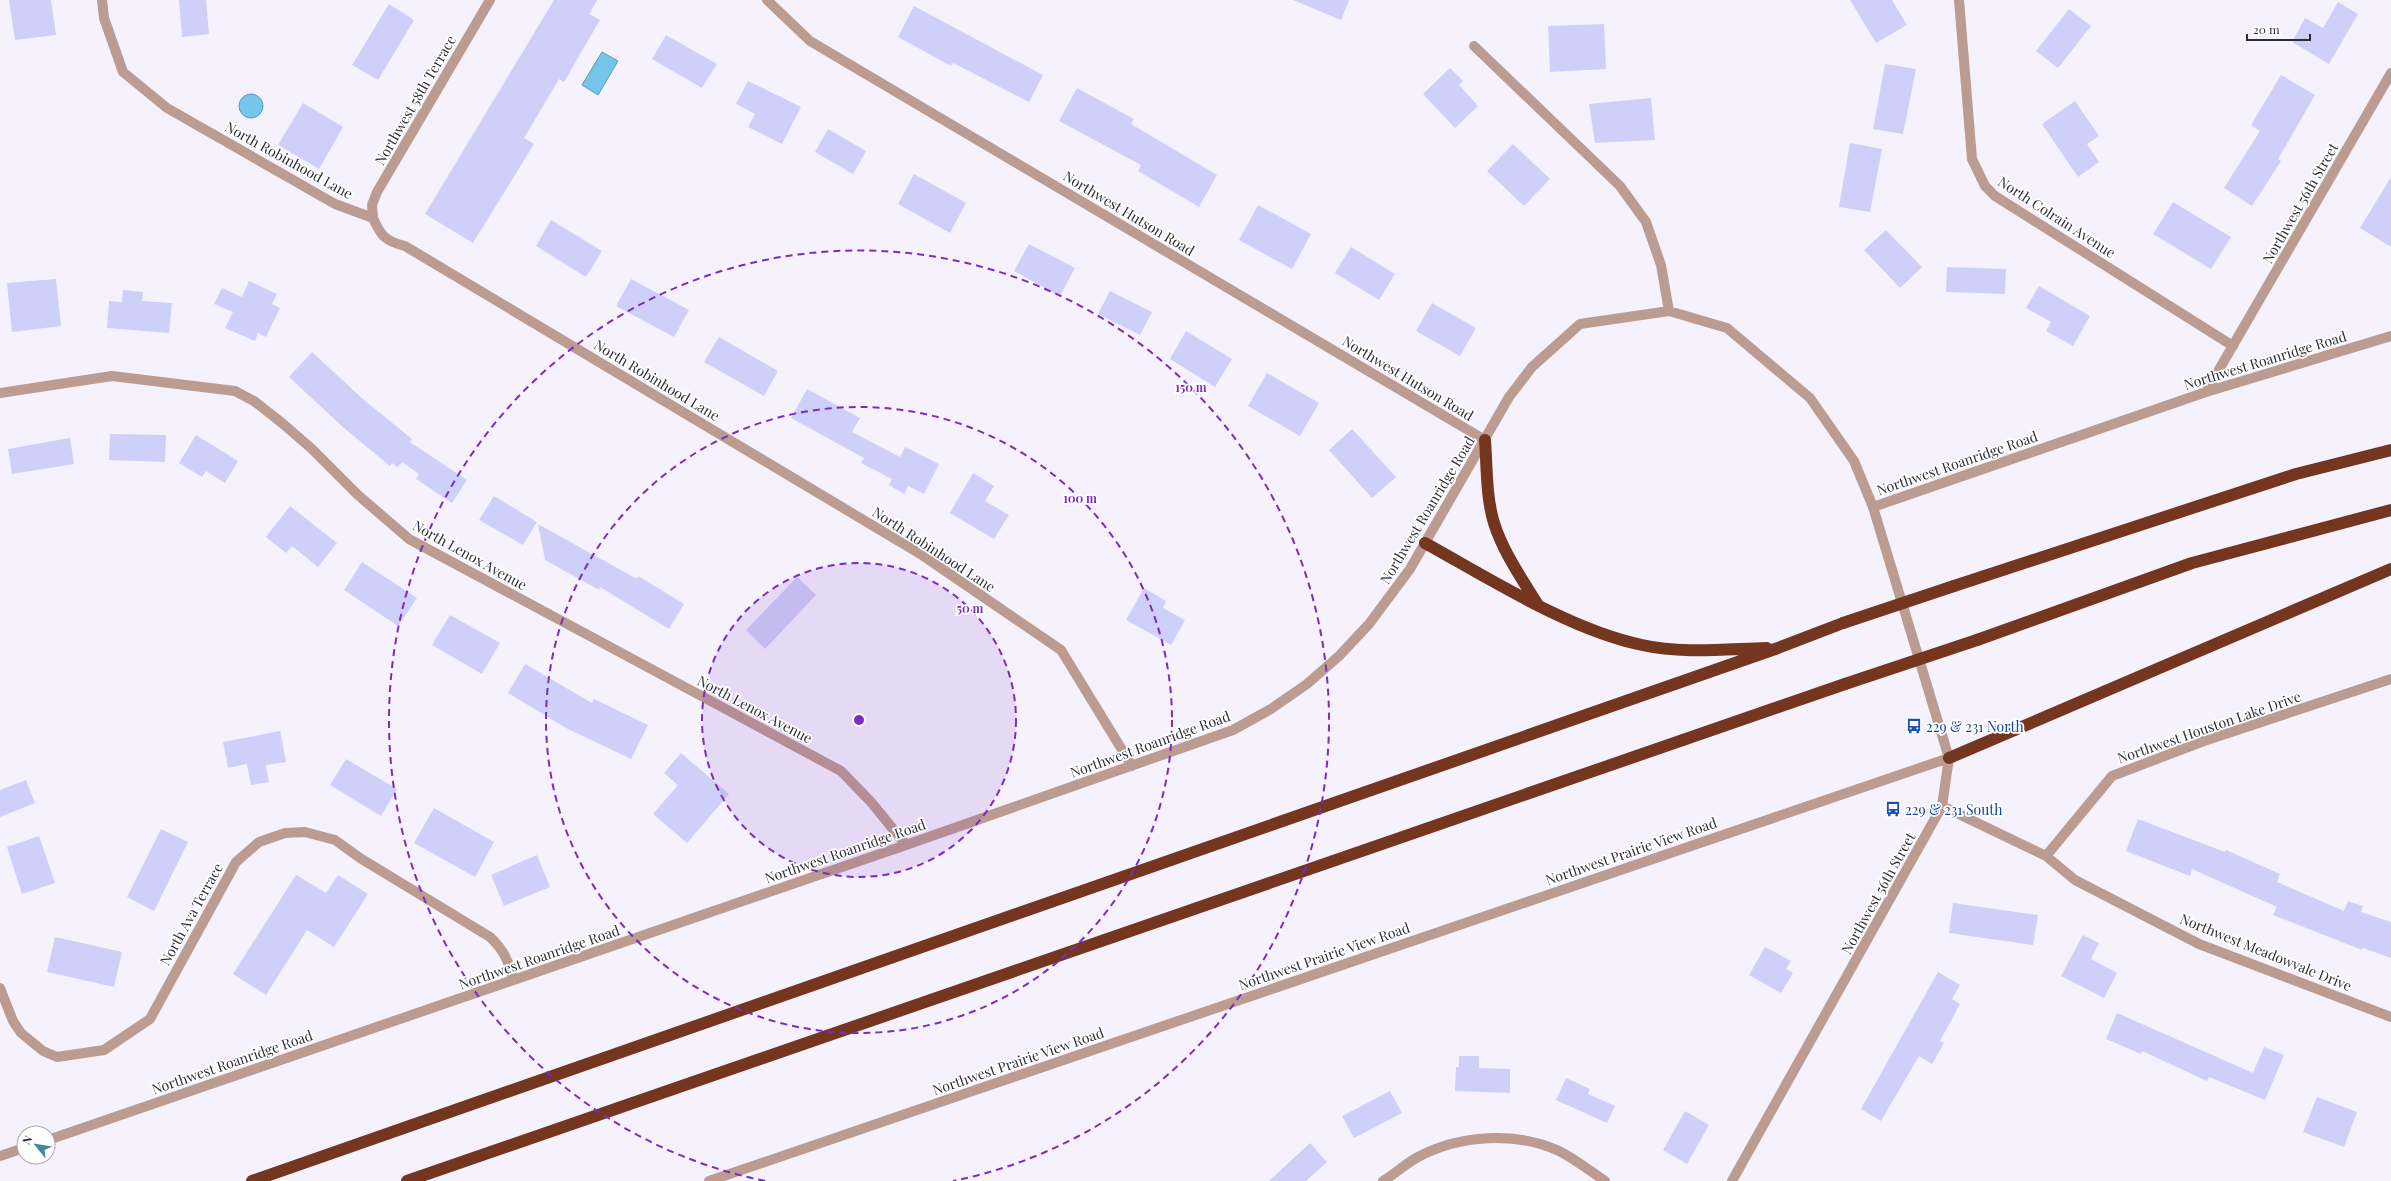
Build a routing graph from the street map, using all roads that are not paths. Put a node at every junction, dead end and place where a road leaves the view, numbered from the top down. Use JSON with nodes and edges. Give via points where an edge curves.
{"nodes":[{"id":1,"x":102,"y":0,"type":"edge"},
{"id":2,"x":490,"y":0,"type":"edge"},
{"id":3,"x":767,"y":0,"type":"edge"},
{"id":4,"x":1959,"y":0,"type":"edge"},
{"id":5,"x":1474,"y":46,"type":"dead end"},
{"id":6,"x":2391,"y":73,"type":"edge"},
{"id":7,"x":373,"y":218,"type":"junction"},
{"id":8,"x":1669,"y":311,"type":"junction"},
{"id":9,"x":2391,"y":336,"type":"edge"},
{"id":10,"x":2233,"y":346,"type":"junction"},
{"id":11,"x":2206,"y":392,"type":"junction"},
{"id":12,"x":0,"y":393,"type":"edge"},
{"id":13,"x":1485,"y":440,"type":"junction"},
{"id":14,"x":2391,"y":450,"type":"edge"},
{"id":15,"x":1874,"y":507,"type":"junction"},
{"id":16,"x":2391,"y":510,"type":"edge"},
{"id":17,"x":1425,"y":543,"type":"junction"},
{"id":18,"x":2391,"y":569,"type":"edge"},
{"id":19,"x":1539,"y":606,"type":"junction"},
{"id":20,"x":1778,"y":648,"type":"junction"},
{"id":21,"x":2391,"y":679,"type":"edge"},
{"id":22,"x":1949,"y":758,"type":"junction"},
{"id":23,"x":1132,"y":766,"type":"junction"},
{"id":24,"x":1942,"y":806,"type":"junction"},
{"id":25,"x":906,"y":845,"type":"junction"},
{"id":26,"x":2046,"y":856,"type":"junction"},
{"id":27,"x":513,"y":980,"type":"junction"},
{"id":28,"x":0,"y":988,"type":"edge"},
{"id":29,"x":2391,"y":1017,"type":"edge"},
{"id":30,"x":56,"y":1137,"type":"edge"},
{"id":31,"x":16,"y":1151,"type":"edge"},
{"id":32,"x":0,"y":1156,"type":"edge"},
{"id":33,"x":252,"y":1181,"type":"edge"},
{"id":34,"x":407,"y":1181,"type":"edge"},
{"id":35,"x":709,"y":1181,"type":"edge"},
{"id":36,"x":1383,"y":1181,"type":"edge"},
{"id":37,"x":1605,"y":1181,"type":"edge"},
{"id":38,"x":1732,"y":1181,"type":"edge"}],
"edges":[{"from":1,"to":7,"type":"street","name":"North Robinhood Lane","via":[[104,18],[123,72],[167,108],[335,204]]},
{"from":2,"to":7,"type":"street","name":"Northwest 58th Terrace","via":[[377,192],[372,206]]},
{"from":3,"to":13,"type":"street","name":"Northwest Hutson Road","via":[[810,41]]},
{"from":4,"to":10,"type":"street","name":"North Colrain Avenue","via":[[1969,145],[1976,171],[1984,186],[1995,196]]},
{"from":5,"to":8,"type":"street","via":[[1620,186],[1646,222],[1661,265]]},
{"from":6,"to":10,"type":"street","name":"Northwest 56th Street"},
{"from":7,"to":23,"type":"street","name":"North Robinhood Lane","via":[[379,233],[391,242],[412,250],[922,555],[1061,650]]},
{"from":8,"to":13,"type":"street","name":"Northwest Roanridge Road","via":[[1580,324],[1532,367],[1510,397]]},
{"from":8,"to":15,"type":"street","name":"Northwest Roanridge Road","via":[[1727,328],[1810,398],[1854,461]]},
{"from":9,"to":11,"type":"street","name":"Northwest Roanridge Road"},
{"from":10,"to":11,"type":"street","name":"Northwest 56th Street"},
{"from":11,"to":15,"type":"street","name":"Northwest Roanridge Road"},
{"from":12,"to":25,"type":"street","name":"North Lenox Avenue","via":[[112,376],[235,391],[254,401],[282,423],[409,539],[841,771],[871,802]]},
{"from":13,"to":17,"type":"street","name":"Northwest Roanridge Road"},
{"from":13,"to":19,"type":"highway","via":[[1488,491],[1494,523],[1512,561]]},
{"from":14,"to":20,"type":"highway","bridge":true,"via":[[2296,474],[1842,623]]},
{"from":15,"to":22,"type":"street","name":"Northwest 56th Street"},
{"from":16,"to":34,"type":"highway","bridge":true,"via":[[2192,563],[1977,640]]},
{"from":17,"to":19,"type":"highway"},
{"from":17,"to":23,"type":"street","name":"Northwest Roanridge Road","via":[[1410,569],[1369,624],[1339,656],[1307,684],[1271,709],[1233,730]]},
{"from":18,"to":22,"type":"highway"},
{"from":19,"to":20,"type":"highway","via":[[1600,632],[1642,646],[1690,649]]},
{"from":20,"to":33,"type":"highway"},
{"from":21,"to":26,"type":"street","name":"Northwest Houston Lake Drive","via":[[2204,741],[2112,776]]},
{"from":22,"to":24,"type":"street","name":"Northwest 56th Street"},
{"from":22,"to":35,"type":"street","name":"Northwest Prairie View Road"},
{"from":23,"to":25,"type":"street","name":"Northwest Roanridge Road"},
{"from":24,"to":26,"type":"street","name":"Northwest Meadowvale Drive"},
{"from":24,"to":38,"type":"street","name":"Northwest 56th Street"},
{"from":25,"to":27,"type":"street","name":"Northwest Roanridge Road"},
{"from":26,"to":29,"type":"street","name":"Northwest Meadowvale Drive","via":[[2074,880],[2199,944]]},
{"from":27,"to":28,"type":"street","name":"North Ava Terrace","via":[[508,959],[501,947],[490,937],[335,840],[305,832],[285,833],[259,842],[236,862],[150,1019],[104,1050],[57,1057],[32,1043],[13,1021]]},
{"from":27,"to":30,"type":"street","name":"Northwest Roanridge Road"},
{"from":31,"to":32,"type":"street"},
{"from":36,"to":37,"type":"street","via":[[1413,1160],[1437,1148],[1474,1139],[1502,1138],[1531,1142],[1559,1151]]}]}
